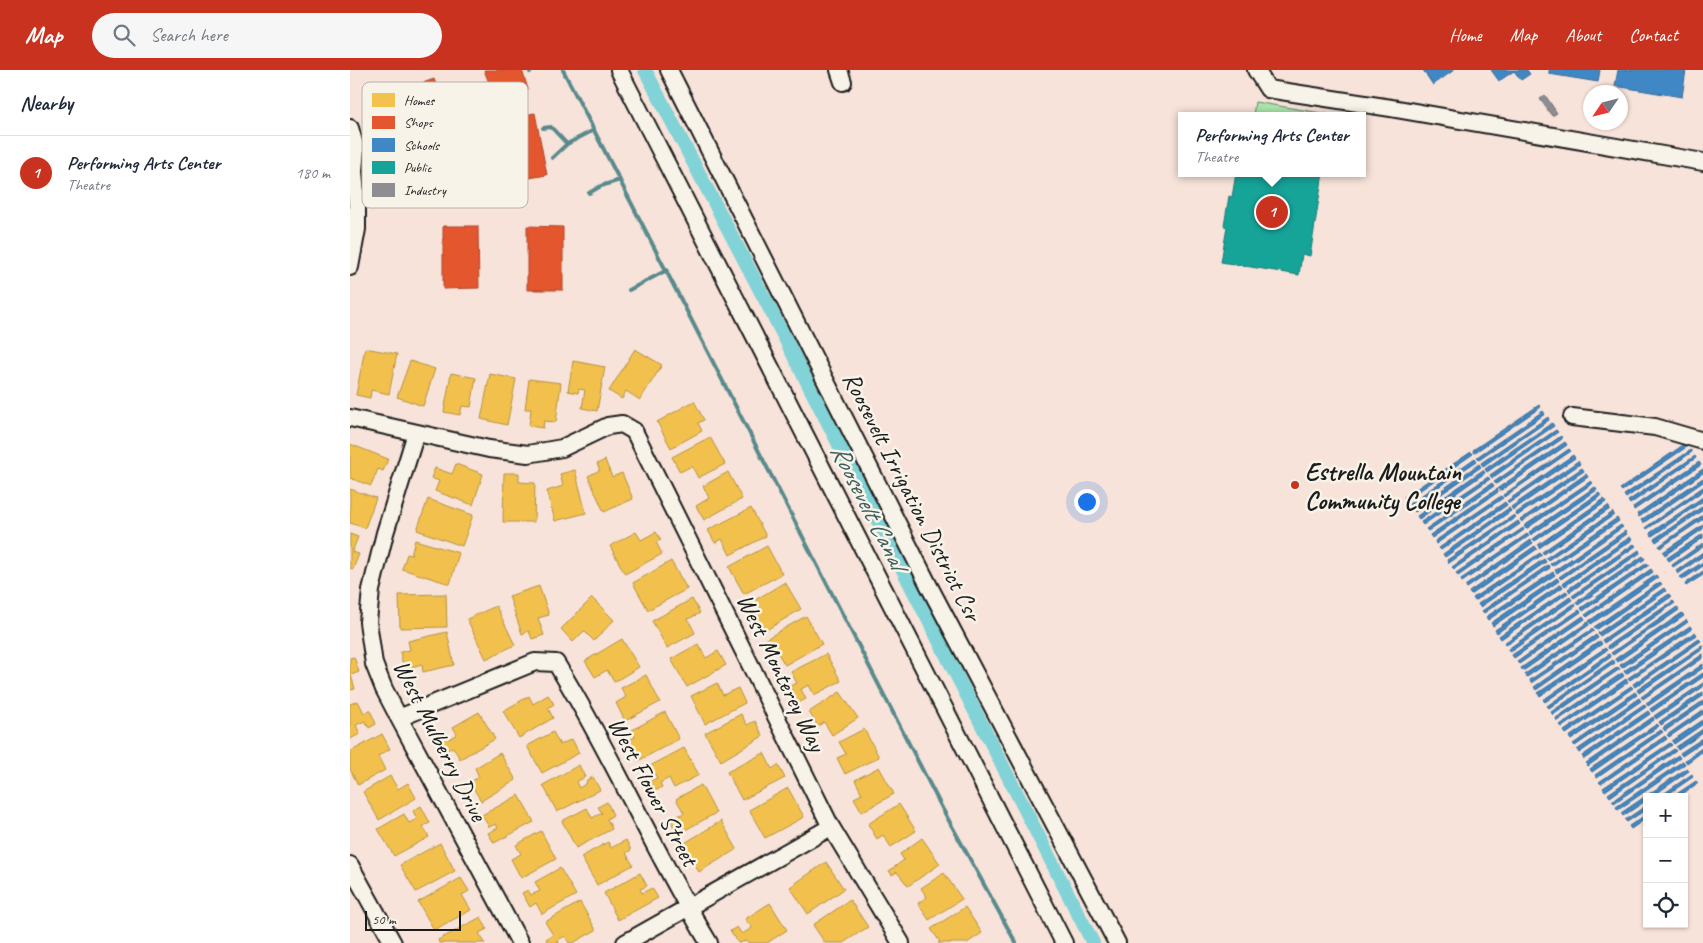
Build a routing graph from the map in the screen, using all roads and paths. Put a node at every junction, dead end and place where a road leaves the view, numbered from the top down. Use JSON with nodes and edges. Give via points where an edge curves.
{"nodes":[{"id":1,"x":619,"y":70,"type":"edge"},
{"id":2,"x":669,"y":70,"type":"edge"},
{"id":3,"x":1256,"y":70,"type":"edge"},
{"id":4,"x":350,"y":128,"type":"edge"},
{"id":5,"x":1703,"y":162,"type":"edge"},
{"id":6,"x":352,"y":169,"type":"edge"},
{"id":7,"x":350,"y":267,"type":"edge"},
{"id":8,"x":1572,"y":417,"type":"dead end"},
{"id":9,"x":350,"y":418,"type":"edge"},
{"id":10,"x":416,"y":433,"type":"junction"},
{"id":11,"x":1703,"y":441,"type":"edge"},
{"id":12,"x":399,"y":718,"type":"junction"},
{"id":13,"x":831,"y":827,"type":"junction"},
{"id":14,"x":350,"y":865,"type":"edge"},
{"id":15,"x":688,"y":908,"type":"junction"},
{"id":16,"x":392,"y":943,"type":"edge"},
{"id":17,"x":520,"y":943,"type":"edge"},
{"id":18,"x":625,"y":943,"type":"edge"},
{"id":19,"x":709,"y":943,"type":"edge"},
{"id":20,"x":901,"y":943,"type":"edge"},
{"id":21,"x":1064,"y":943,"type":"edge"},
{"id":22,"x":1117,"y":943,"type":"edge"}],
"edges":[{"from":1,"to":21,"type":"street"},
{"from":2,"to":22,"type":"street","name":"Roosevelt Irrigation District Csr","via":[[929,586]]},
{"from":3,"to":5,"type":"street","via":[[1268,89]]},
{"from":4,"to":6,"type":"street","via":[[356,149]]},
{"from":6,"to":7,"type":"street","via":[[357,229]]},
{"from":8,"to":11,"type":"street","via":[[1655,427]]},
{"from":9,"to":10,"type":"street"},
{"from":10,"to":12,"type":"street","name":"West Mulberry Drive","via":[[385,533],[371,590],[368,622],[374,664]]},
{"from":10,"to":13,"type":"street","name":"West Monterey Way","via":[[528,454],[562,448],[608,426],[622,424],[634,431]]},
{"from":12,"to":15,"type":"street","name":"West Flower Street","via":[[536,662],[556,663]]},
{"from":12,"to":17,"type":"street","name":"West Mulberry Drive"},
{"from":13,"to":15,"type":"street"},
{"from":13,"to":20,"type":"street","name":"West Monterey Way"},
{"from":14,"to":16,"type":"street"},
{"from":15,"to":18,"type":"street"},
{"from":15,"to":19,"type":"street","name":"West Flower Street"}]}
